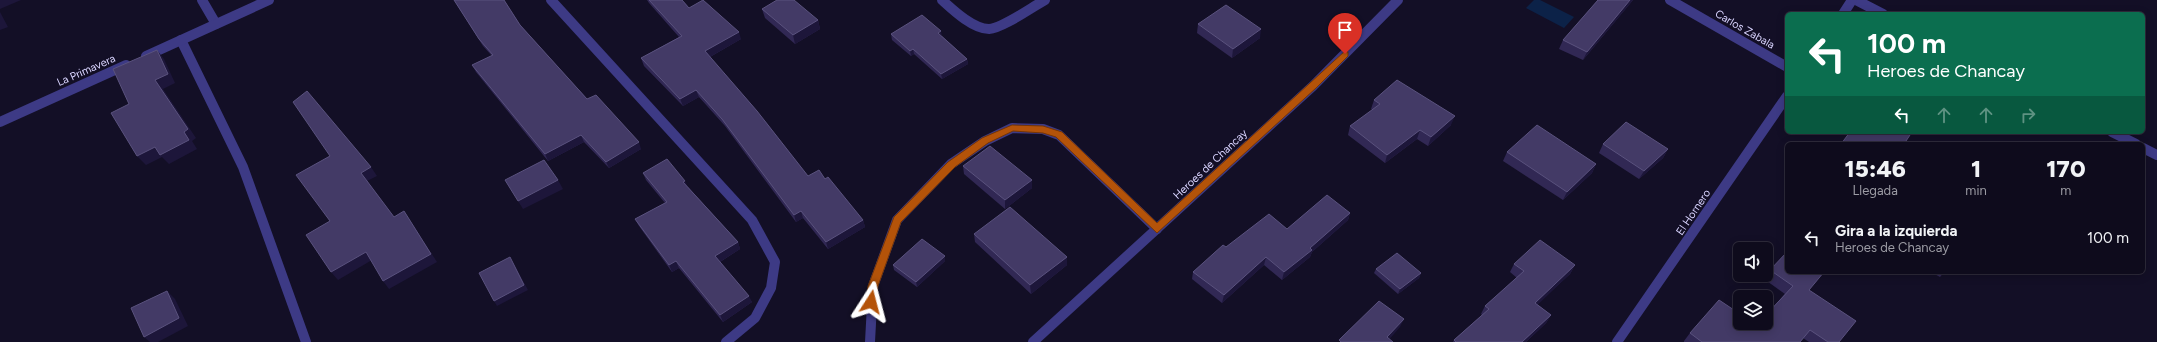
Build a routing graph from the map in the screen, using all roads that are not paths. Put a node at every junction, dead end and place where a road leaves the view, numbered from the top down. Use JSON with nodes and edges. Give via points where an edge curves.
{"nodes":[{"id":1,"x":202,"y":0,"type":"edge"},
{"id":2,"x":269,"y":0,"type":"edge"},
{"id":3,"x":551,"y":0,"type":"edge"},
{"id":4,"x":942,"y":0,"type":"edge"},
{"id":5,"x":1045,"y":0,"type":"edge"},
{"id":6,"x":1398,"y":0,"type":"edge"},
{"id":7,"x":1670,"y":0,"type":"edge"},
{"id":8,"x":1852,"y":0,"type":"edge"},
{"id":9,"x":1856,"y":0,"type":"edge"},
{"id":10,"x":1844,"y":12,"type":"edge"},
{"id":11,"x":1879,"y":12,"type":"edge"},
{"id":12,"x":216,"y":24,"type":"junction"},
{"id":13,"x":181,"y":40,"type":"junction"},
{"id":14,"x":1785,"y":66,"type":"edge"},
{"id":15,"x":1785,"y":99,"type":"edge"},
{"id":16,"x":0,"y":122,"type":"edge"},
{"id":17,"x":2116,"y":134,"type":"edge"},
{"id":18,"x":2132,"y":142,"type":"edge"},
{"id":19,"x":2145,"y":149,"type":"edge"},
{"id":20,"x":2157,"y":155,"type":"edge"},
{"id":21,"x":1157,"y":229,"type":"junction"},
{"id":22,"x":306,"y":342,"type":"edge"},
{"id":23,"x":726,"y":342,"type":"edge"},
{"id":24,"x":870,"y":342,"type":"edge"},
{"id":25,"x":1033,"y":342,"type":"edge"},
{"id":26,"x":1617,"y":342,"type":"edge"}],
"edges":[{"from":1,"to":12,"type":"street"},
{"from":2,"to":12,"type":"street","name":"La Primavera"},
{"from":3,"to":23,"type":"street","via":[[752,220],[775,262],[771,288],[755,318]]},
{"from":4,"to":5,"type":"street","via":[[966,21],[989,28],[1001,25]]},
{"from":6,"to":21,"type":"street","name":"Heroes de Chancay","via":[[1313,86]]},
{"from":7,"to":14,"type":"street","name":"Carlos Zabala"},
{"from":8,"to":10,"type":"street"},
{"from":9,"to":11,"type":"street"},
{"from":12,"to":13,"type":"street","name":"La Primavera"},
{"from":13,"to":16,"type":"street","name":"La Primavera"},
{"from":13,"to":22,"type":"street","via":[[243,167]]},
{"from":15,"to":26,"type":"street","name":"El Hornero"},
{"from":17,"to":18,"type":"street"},
{"from":19,"to":20,"type":"street"},
{"from":21,"to":24,"type":"street","via":[[1059,135],[1043,129],[1012,128],[985,141],[951,164],[897,220],[873,286]]},
{"from":21,"to":25,"type":"street","name":"Heroes de Chancay"}]}
